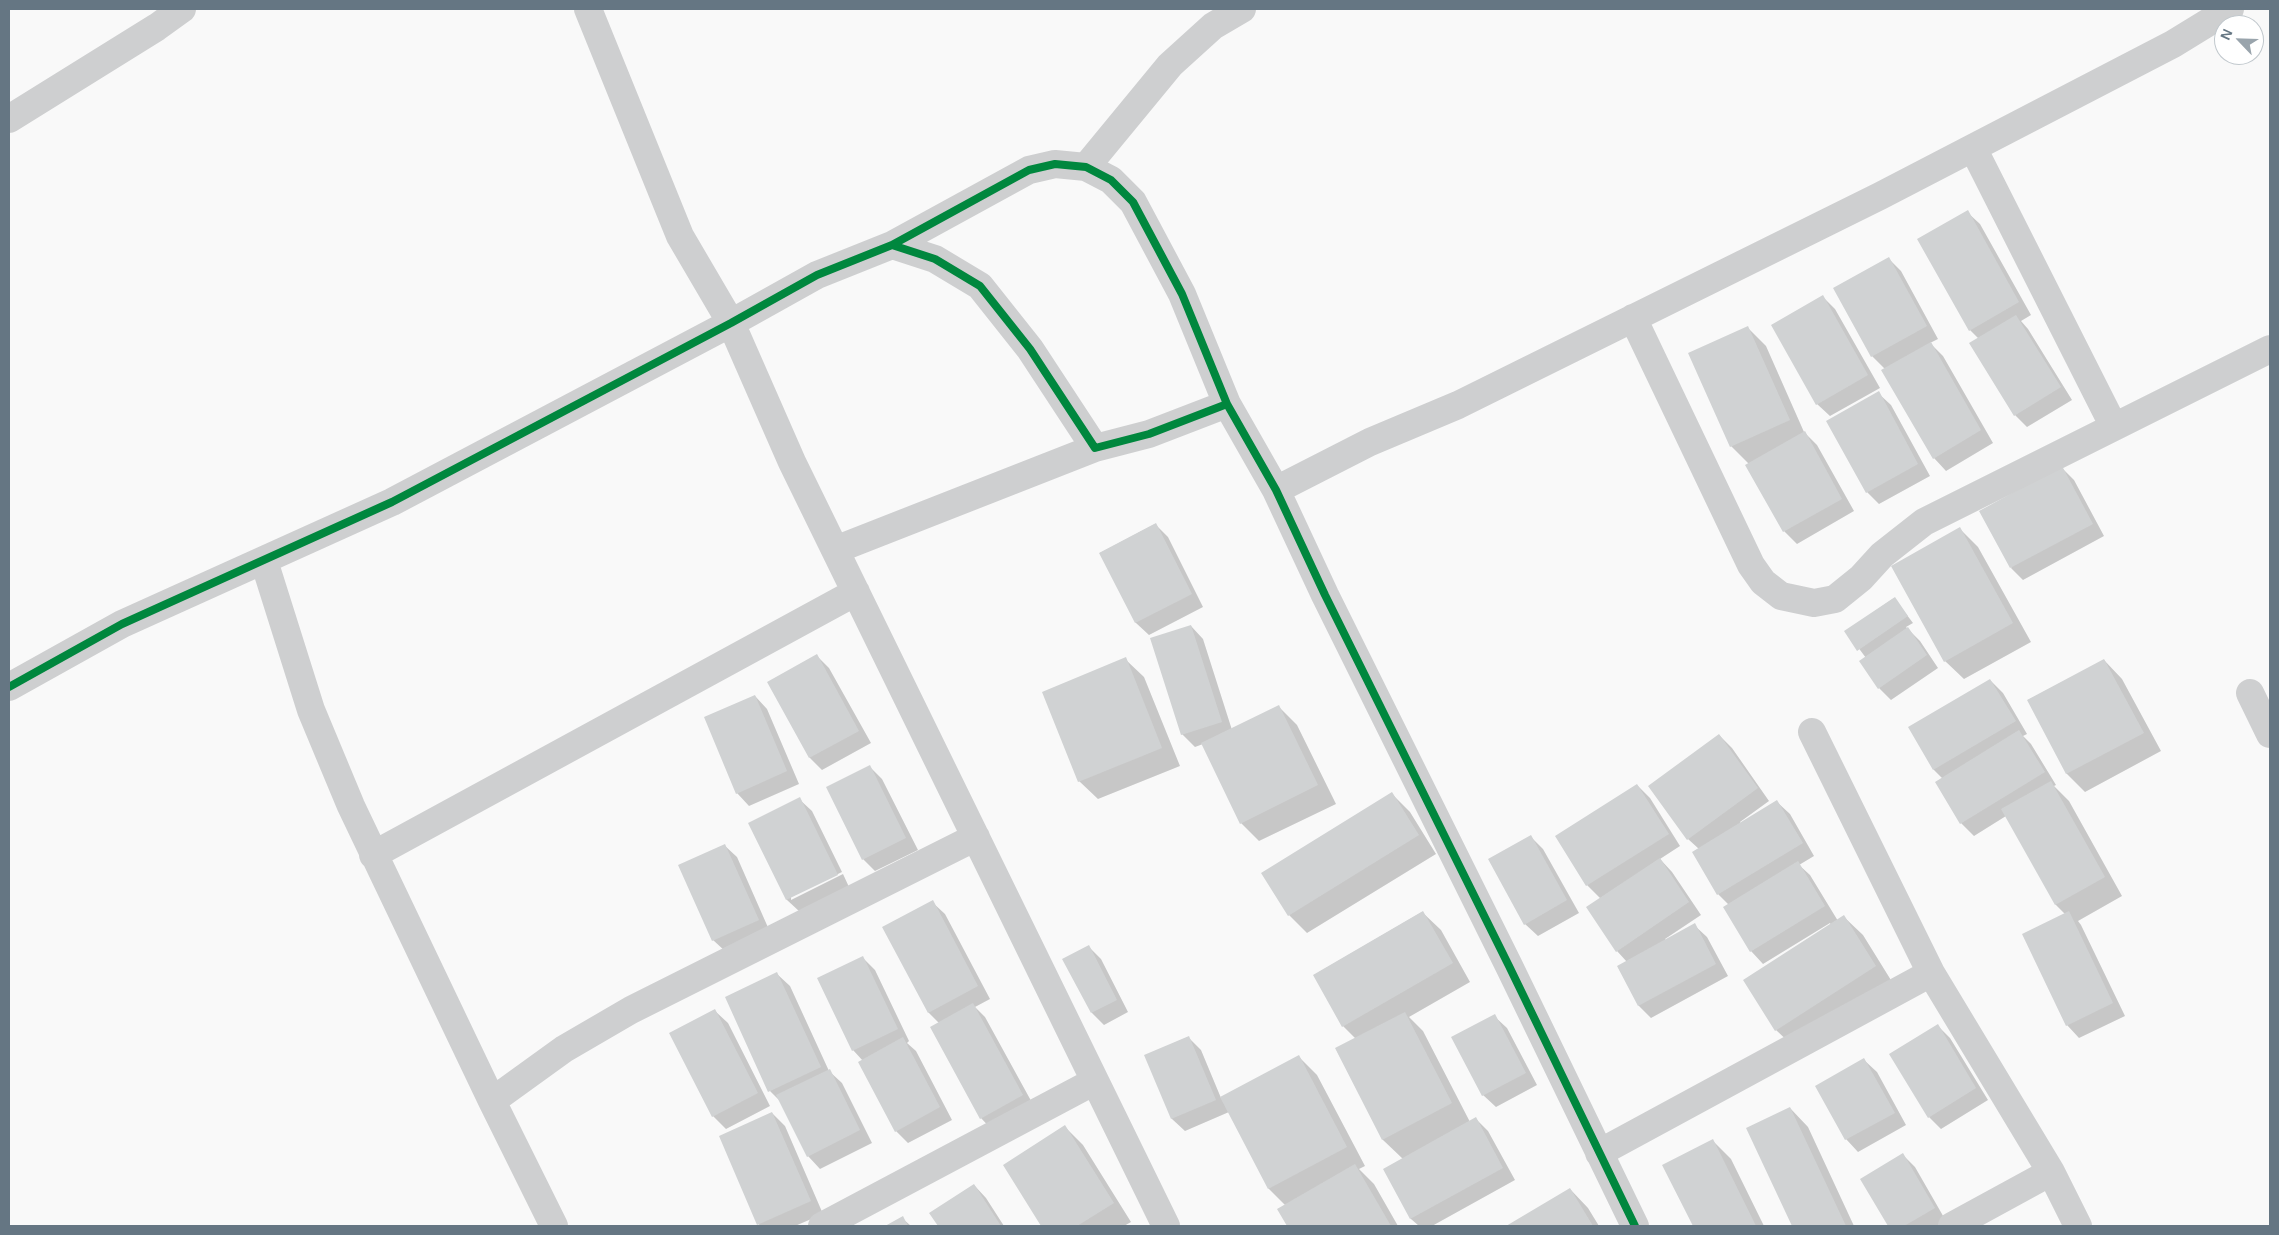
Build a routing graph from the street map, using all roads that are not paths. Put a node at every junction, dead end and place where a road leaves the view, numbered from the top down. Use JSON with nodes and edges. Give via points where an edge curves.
{"nodes":[{"id":1,"x":182,"y":9,"type":"edge"},
{"id":2,"x":588,"y":9,"type":"edge"},
{"id":3,"x":1242,"y":9,"type":"edge"},
{"id":4,"x":2230,"y":9,"type":"edge"},
{"id":5,"x":9,"y":119,"type":"edge"},
{"id":6,"x":1973,"y":148,"type":"junction"},
{"id":7,"x":1086,"y":167,"type":"junction"},
{"id":8,"x":892,"y":245,"type":"junction"},
{"id":9,"x":1634,"y":318,"type":"junction"},
{"id":10,"x":731,"y":323,"type":"junction"},
{"id":11,"x":2270,"y":349,"type":"edge"},
{"id":12,"x":1227,"y":404,"type":"junction"},
{"id":13,"x":2114,"y":427,"type":"junction"},
{"id":14,"x":1095,"y":448,"type":"junction"},
{"id":15,"x":1276,"y":490,"type":"junction"},
{"id":16,"x":835,"y":550,"type":"junction"},
{"id":17,"x":264,"y":561,"type":"junction"},
{"id":18,"x":856,"y":592,"type":"junction"},
{"id":19,"x":9,"y":687,"type":"edge"},
{"id":20,"x":2250,"y":694,"type":"dead end"},
{"id":21,"x":1812,"y":732,"type":"dead end"},
{"id":22,"x":2270,"y":734,"type":"edge"},
{"id":23,"x":976,"y":837,"type":"junction"},
{"id":24,"x":373,"y":855,"type":"junction"},
{"id":25,"x":1931,"y":973,"type":"junction"},
{"id":26,"x":1095,"y":1081,"type":"junction"},
{"id":27,"x":492,"y":1101,"type":"junction"},
{"id":28,"x":1600,"y":1153,"type":"junction"},
{"id":29,"x":2051,"y":1172,"type":"junction"},
{"id":30,"x":554,"y":1226,"type":"edge"},
{"id":31,"x":822,"y":1226,"type":"edge"},
{"id":32,"x":1166,"y":1226,"type":"edge"},
{"id":33,"x":1635,"y":1226,"type":"edge"},
{"id":34,"x":1952,"y":1226,"type":"edge"},
{"id":35,"x":2078,"y":1226,"type":"edge"}],
"edges":[{"from":1,"to":5,"type":"street"},
{"from":2,"to":10,"type":"street","via":[[680,236]]},
{"from":3,"to":7,"type":"street","via":[[1213,26],[1170,65]]},
{"from":4,"to":6,"type":"street","via":[[2173,44]]},
{"from":6,"to":9,"type":"street"},
{"from":6,"to":13,"type":"street"},
{"from":7,"to":8,"type":"street","via":[[1055,164],[1029,170]]},
{"from":7,"to":12,"type":"street","via":[[1111,180],[1133,202],[1182,294]]},
{"from":8,"to":10,"type":"street","via":[[817,275]]},
{"from":8,"to":14,"type":"street","via":[[935,259],[980,286],[1030,349]]},
{"from":9,"to":13,"type":"street","via":[[1751,565],[1763,582],[1781,596],[1814,603],[1835,599],[1862,578],[1882,555],[1924,522]]},
{"from":9,"to":15,"type":"street","via":[[1458,405],[1370,442]]},
{"from":10,"to":16,"type":"street"},
{"from":10,"to":17,"type":"street","via":[[392,502]]},
{"from":11,"to":13,"type":"street"},
{"from":12,"to":14,"type":"street","via":[[1150,434]]},
{"from":12,"to":15,"type":"street"},
{"from":14,"to":16,"type":"street"},
{"from":15,"to":28,"type":"street"},
{"from":16,"to":18,"type":"street"},
{"from":17,"to":19,"type":"street","via":[[122,624]]},
{"from":17,"to":24,"type":"street","via":[[311,710]]},
{"from":18,"to":23,"type":"street"},
{"from":18,"to":24,"type":"street"},
{"from":20,"to":22,"type":"street"},
{"from":21,"to":25,"type":"street"},
{"from":23,"to":26,"type":"street"},
{"from":23,"to":27,"type":"street","via":[[631,1010],[564,1049]]},
{"from":24,"to":27,"type":"street"},
{"from":25,"to":28,"type":"street"},
{"from":25,"to":29,"type":"street"},
{"from":26,"to":31,"type":"street"},
{"from":26,"to":32,"type":"street"},
{"from":27,"to":30,"type":"street"},
{"from":28,"to":33,"type":"street"},
{"from":29,"to":34,"type":"street"},
{"from":29,"to":35,"type":"street"}]}
